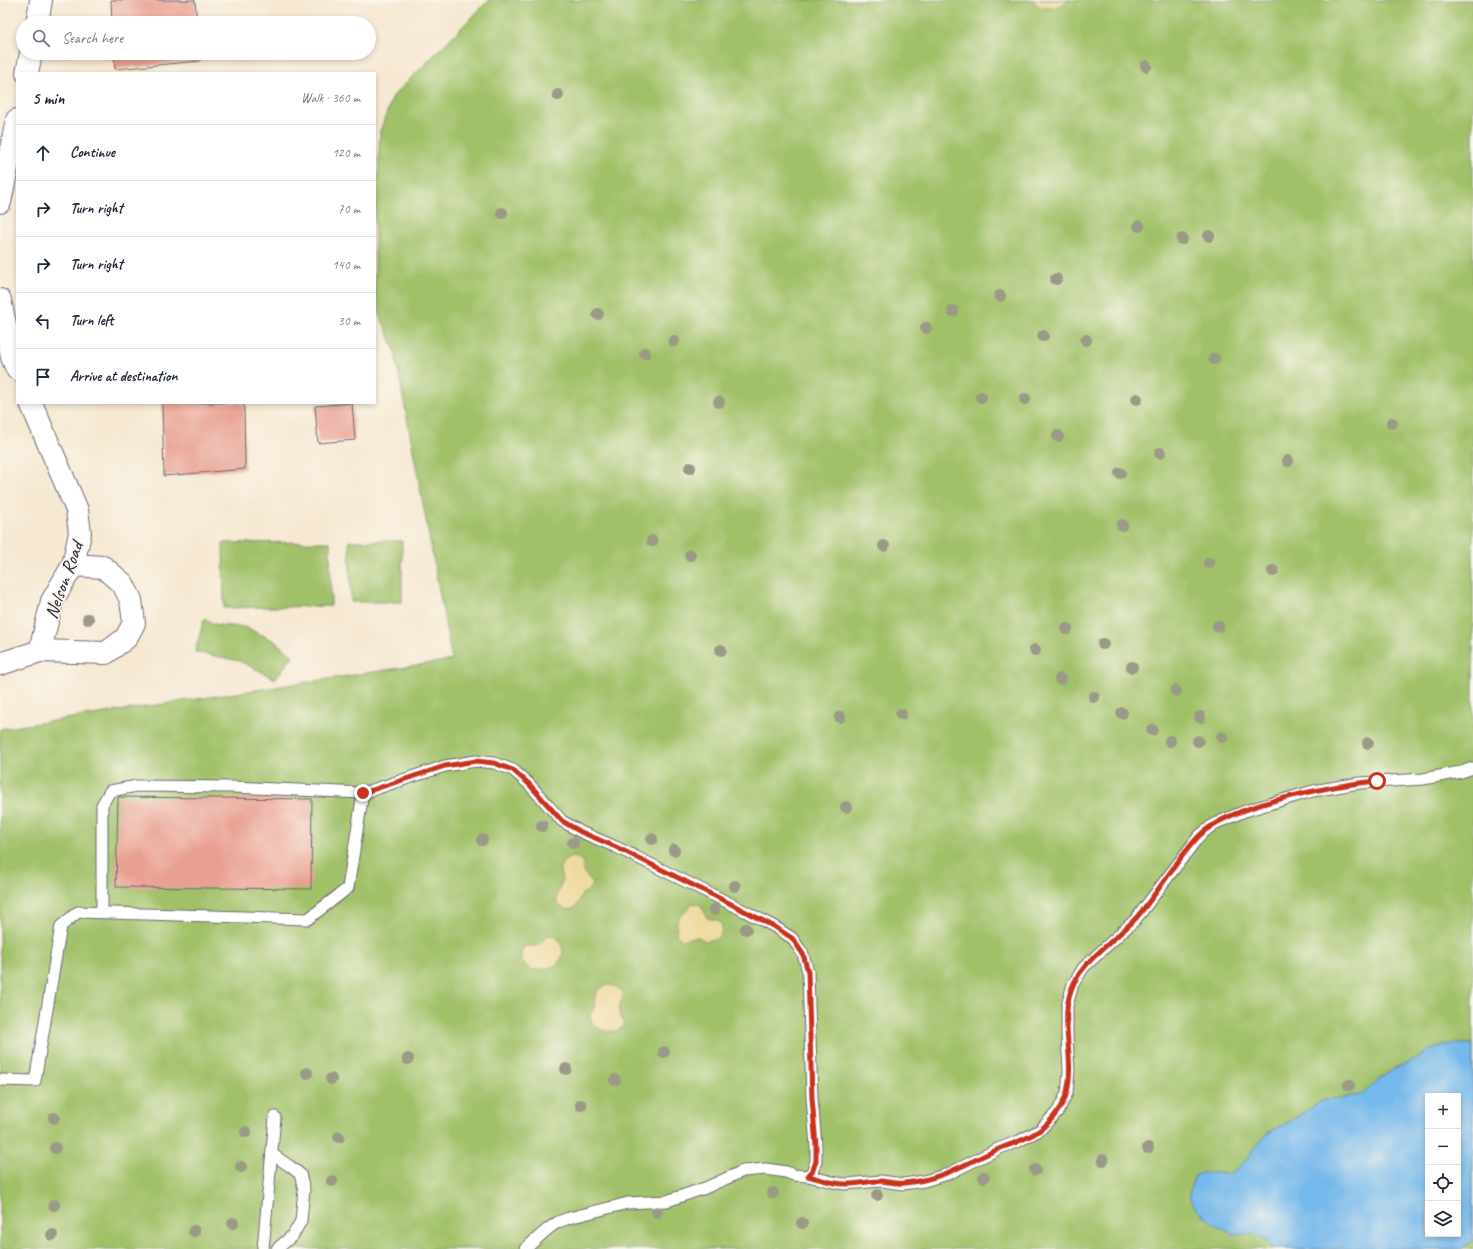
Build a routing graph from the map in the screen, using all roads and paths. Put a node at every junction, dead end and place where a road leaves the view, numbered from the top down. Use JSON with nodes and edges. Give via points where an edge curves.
{"nodes":[{"id":1,"x":41,"y":0,"type":"edge"},
{"id":2,"x":38,"y":16,"type":"edge"},
{"id":3,"x":30,"y":60,"type":"edge"},
{"id":4,"x":27,"y":72,"type":"edge"},
{"id":5,"x":16,"y":125,"type":"edge"},
{"id":6,"x":0,"y":202,"type":"edge"},
{"id":7,"x":0,"y":300,"type":"edge"},
{"id":8,"x":16,"y":367,"type":"edge"},
{"id":9,"x":31,"y":404,"type":"edge"},
{"id":10,"x":73,"y":565,"type":"junction"},
{"id":11,"x":40,"y":651,"type":"junction"},
{"id":12,"x":0,"y":664,"type":"edge"},
{"id":13,"x":1473,"y":768,"type":"edge"},
{"id":14,"x":363,"y":793,"type":"junction"},
{"id":15,"x":102,"y":912,"type":"junction"},
{"id":16,"x":0,"y":1080,"type":"edge"},
{"id":17,"x":275,"y":1117,"type":"dead end"},
{"id":18,"x":272,"y":1154,"type":"junction"},
{"id":19,"x":808,"y":1176,"type":"junction"},
{"id":20,"x":263,"y":1249,"type":"edge"},
{"id":21,"x":277,"y":1249,"type":"edge"},
{"id":22,"x":525,"y":1249,"type":"edge"}],
"edges":[{"from":1,"to":2,"type":"street"},
{"from":3,"to":4,"type":"street"},
{"from":5,"to":6,"type":"street"},
{"from":7,"to":8,"type":"street"},
{"from":9,"to":10,"type":"street","name":"Nelson Road","via":[[77,510],[80,533]]},
{"from":10,"to":11,"type":"street","name":"Nelson Road","via":[[52,601]]},
{"from":10,"to":11,"type":"street","via":[[103,567],[123,584],[131,600],[134,623],[126,638],[106,652]]},
{"from":11,"to":12,"type":"street"},
{"from":13,"to":19,"type":"lane","via":[[1423,779],[1360,783],[1313,791],[1245,811],[1214,824],[1199,836],[1136,918],[1084,967],[1073,984],[1067,1006],[1069,1071],[1066,1093],[1058,1111],[1040,1130],[948,1174],[924,1181],[903,1184],[881,1181],[846,1184]]},
{"from":14,"to":15,"type":"lane","via":[[348,888],[308,919]]},
{"from":14,"to":15,"type":"lane","via":[[176,786],[137,786],[110,791],[102,805]]},
{"from":14,"to":19,"type":"lane","via":[[445,766],[476,761],[494,763],[513,770],[562,821],[731,904],[792,938],[803,954],[808,972],[816,1146],[816,1161]]},
{"from":15,"to":16,"type":"lane","via":[[78,912],[61,926],[35,1081]]},
{"from":17,"to":18,"type":"lane"},
{"from":18,"to":20,"type":"lane"},
{"from":18,"to":21,"type":"lane","via":[[300,1174],[304,1189],[301,1221],[293,1235]]},
{"from":19,"to":22,"type":"lane","via":[[766,1170],[743,1171],[673,1200],[628,1203],[569,1218],[548,1228]]}]}
